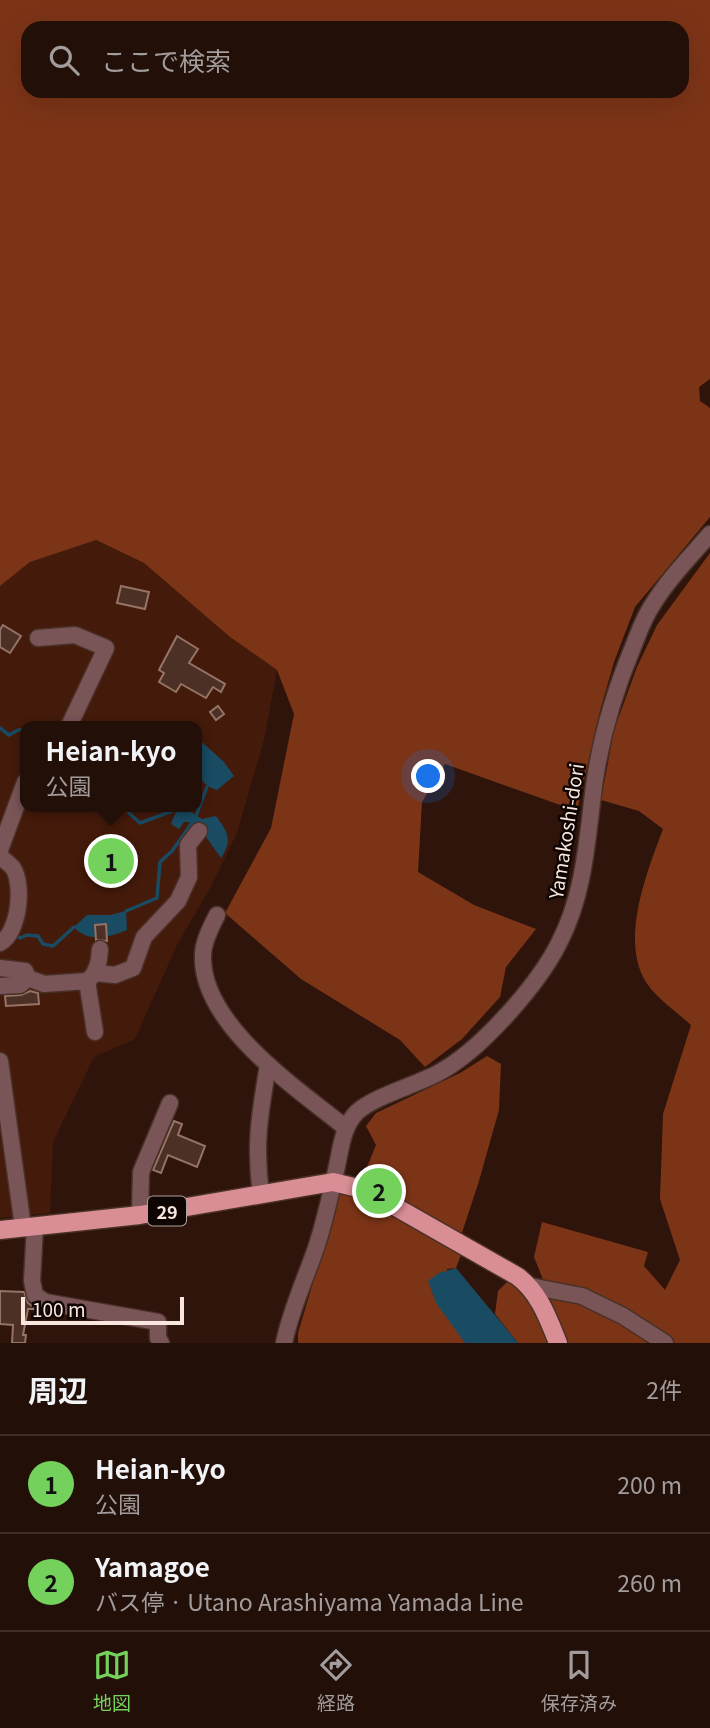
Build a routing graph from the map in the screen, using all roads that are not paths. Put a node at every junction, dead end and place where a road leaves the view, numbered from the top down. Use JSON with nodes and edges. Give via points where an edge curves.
{"nodes":[{"id":1,"x":710,"y":534,"type":"edge"},
{"id":2,"x":38,"y":638,"type":"dead end"},
{"id":3,"x":71,"y":721,"type":"edge"},
{"id":4,"x":20,"y":796,"type":"edge"},
{"id":5,"x":199,"y":831,"type":"dead end"},
{"id":6,"x":0,"y":850,"type":"edge"},
{"id":7,"x":0,"y":856,"type":"edge"},
{"id":8,"x":217,"y":915,"type":"dead end"},
{"id":9,"x":6,"y":936,"type":"edge"},
{"id":10,"x":100,"y":949,"type":"dead end"},
{"id":11,"x":0,"y":968,"type":"edge"},
{"id":12,"x":91,"y":977,"type":"junction"},
{"id":13,"x":28,"y":978,"type":"junction"},
{"id":14,"x":0,"y":986,"type":"edge"},
{"id":15,"x":95,"y":1032,"type":"dead end"},
{"id":16,"x":0,"y":1061,"type":"edge"},
{"id":17,"x":268,"y":1065,"type":"junction"},
{"id":18,"x":1,"y":1079,"type":"edge"},
{"id":19,"x":170,"y":1104,"type":"dead end"},
{"id":20,"x":346,"y":1128,"type":"junction"},
{"id":21,"x":333,"y":1182,"type":"junction"},
{"id":22,"x":261,"y":1194,"type":"junction"},
{"id":23,"x":139,"y":1215,"type":"junction"},
{"id":24,"x":29,"y":1226,"type":"junction"},
{"id":25,"x":0,"y":1230,"type":"edge"},
{"id":26,"x":530,"y":1286,"type":"junction"},
{"id":27,"x":161,"y":1343,"type":"edge"},
{"id":28,"x":284,"y":1343,"type":"edge"},
{"id":29,"x":558,"y":1343,"type":"edge"},
{"id":30,"x":665,"y":1343,"type":"edge"}],
"edges":[{"from":1,"to":20,"type":"street","name":"Yamakoshi-dori","via":[[651,606],[618,685],[600,749],[580,892],[544,969],[478,1046],[438,1074],[366,1106]]},
{"from":2,"to":3,"type":"street","via":[[75,635],[106,648]]},
{"from":4,"to":6,"type":"street"},
{"from":5,"to":12,"type":"street","via":[[188,845],[189,877],[178,901],[144,937],[133,968]]},
{"from":7,"to":9,"type":"street","via":[[13,869],[18,884],[18,909]]},
{"from":8,"to":17,"type":"street","via":[[202,954],[206,979],[218,1009]]},
{"from":10,"to":12,"type":"street"},
{"from":11,"to":13,"type":"street","via":[[26,971]]},
{"from":12,"to":13,"type":"street","via":[[44,984]]},
{"from":12,"to":15,"type":"street"},
{"from":13,"to":14,"type":"street","via":[[20,985]]},
{"from":16,"to":18,"type":"street"},
{"from":17,"to":20,"type":"street"},
{"from":17,"to":22,"type":"street","via":[[258,1125]]},
{"from":18,"to":24,"type":"street"},
{"from":19,"to":23,"type":"street","via":[[141,1172]]},
{"from":20,"to":21,"type":"street"},
{"from":21,"to":22,"type":"main road","number":"29"},
{"from":21,"to":26,"type":"main road","number":"29","via":[[366,1190]]},
{"from":21,"to":28,"type":"street"},
{"from":22,"to":23,"type":"main road","number":"29"},
{"from":23,"to":24,"type":"main road","number":"29"},
{"from":24,"to":25,"type":"main road","number":"29"},
{"from":24,"to":27,"type":"street","via":[[35,1295],[44,1302],[158,1322]]},
{"from":26,"to":29,"type":"main road"},
{"from":26,"to":30,"type":"street","via":[[582,1296]]}]}
